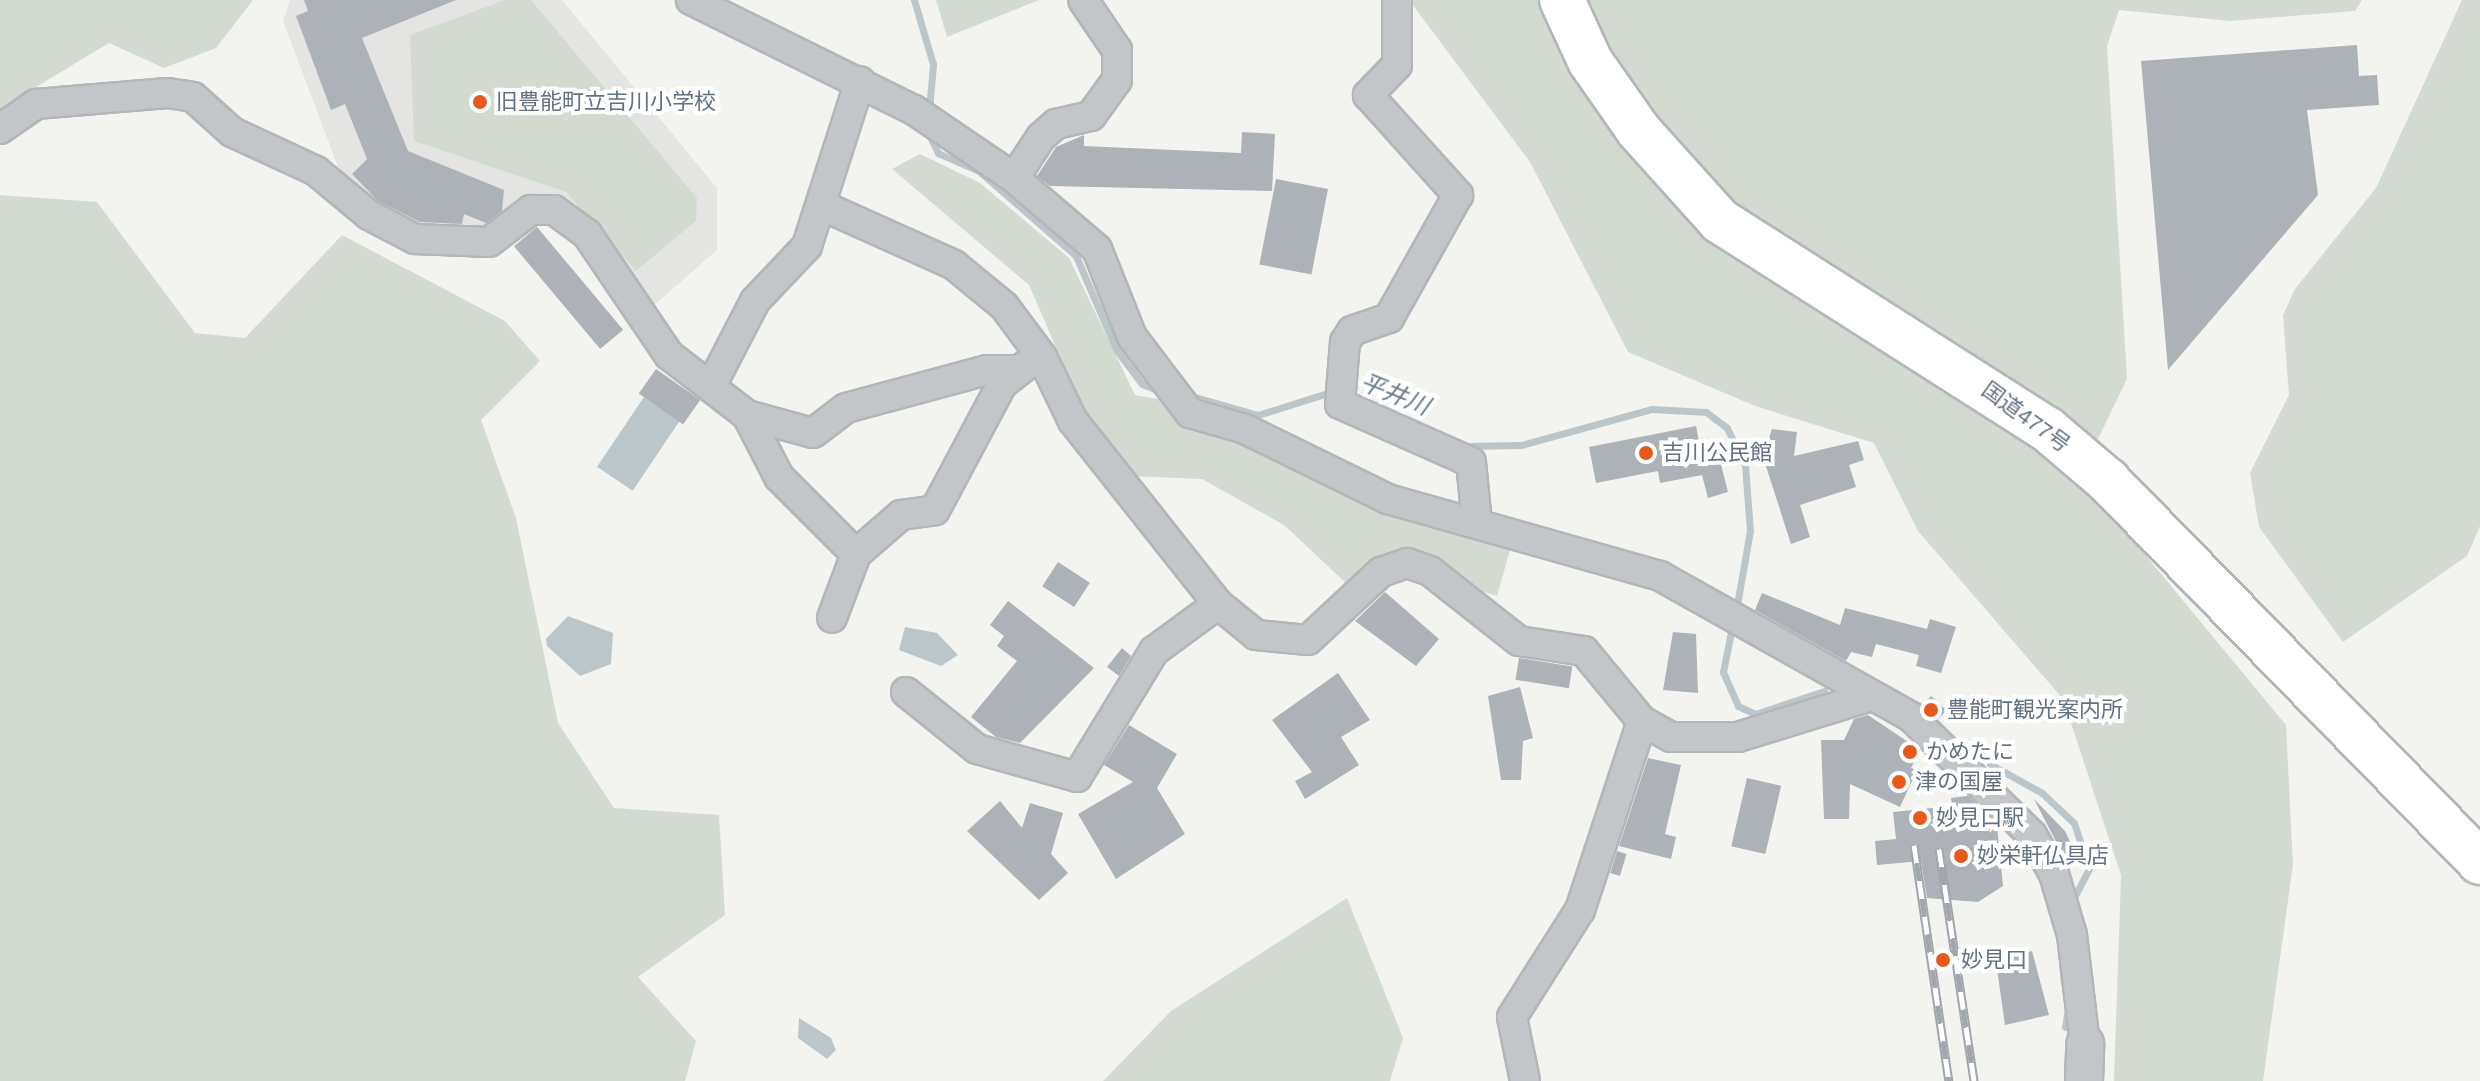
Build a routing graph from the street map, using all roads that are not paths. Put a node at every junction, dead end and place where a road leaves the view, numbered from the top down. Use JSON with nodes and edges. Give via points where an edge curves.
{"nodes":[{"id":1,"x":691,"y":0,"type":"edge"},
{"id":2,"x":1083,"y":0,"type":"edge"},
{"id":3,"x":1397,"y":0,"type":"edge"},
{"id":4,"x":1562,"y":0,"type":"edge"},
{"id":5,"x":860,"y":81,"type":"junction"},
{"id":6,"x":0,"y":129,"type":"edge"},
{"id":7,"x":1014,"y":178,"type":"junction"},
{"id":8,"x":823,"y":206,"type":"junction"},
{"id":9,"x":1042,"y":357,"type":"junction"},
{"id":10,"x":1015,"y":370,"type":"junction"},
{"id":11,"x":712,"y":384,"type":"junction"},
{"id":12,"x":747,"y":415,"type":"junction"},
{"id":13,"x":1477,"y":523,"type":"junction"},
{"id":14,"x":856,"y":554,"type":"junction"},
{"id":15,"x":1218,"y":604,"type":"junction"},
{"id":16,"x":832,"y":618,"type":"dead end"},
{"id":17,"x":906,"y":692,"type":"dead end"},
{"id":18,"x":1871,"y":696,"type":"junction"},
{"id":19,"x":1642,"y":721,"type":"junction"},
{"id":20,"x":2480,"y":862,"type":"edge"},
{"id":21,"x":2085,"y":1044,"type":"joint"},
{"id":22,"x":1525,"y":1081,"type":"edge"},
{"id":23,"x":2084,"y":1081,"type":"edge"}],
"edges":[{"from":1,"to":5,"type":"street"},
{"from":2,"to":7,"type":"street","via":[[1117,50],[1117,80],[1091,116],[1056,124],[1041,137]]},
{"from":3,"to":13,"type":"street","via":[[1397,65],[1368,95],[1458,195],[1389,318],[1352,331],[1339,390],[1471,462]]},
{"from":4,"to":20,"type":"highway","name":"国道477号","via":[[1590,61],[1639,131],[1720,221],[2047,429],[2107,480]]},
{"from":5,"to":7,"type":"street","via":[[947,129]]},
{"from":5,"to":8,"type":"street","via":[[832,153]]},
{"from":6,"to":11,"type":"street","via":[[36,104],[168,93],[193,97],[232,132],[316,171],[369,215],[415,239],[461,246],[489,242],[531,210],[554,210],[587,234],[669,355]]},
{"from":7,"to":13,"type":"street","via":[[1097,249],[1132,337],[1190,413],[1245,429],[1388,499]]},
{"from":8,"to":9,"type":"street","via":[[954,265],[1004,306]]},
{"from":8,"to":11,"type":"street","via":[[807,246],[755,301]]},
{"from":9,"to":10,"type":"street"},
{"from":9,"to":15,"type":"street","via":[[1073,421]]},
{"from":10,"to":12,"type":"street","via":[[987,370],[846,408],[813,433]]},
{"from":10,"to":14,"type":"street","via":[[935,510],[901,515]]},
{"from":11,"to":12,"type":"street"},
{"from":12,"to":14,"type":"street","via":[[779,477]]},
{"from":13,"to":18,"type":"street","via":[[1660,576],[1722,617]]},
{"from":14,"to":16,"type":"street"},
{"from":15,"to":17,"type":"street","via":[[1154,651],[1077,777],[977,749]]},
{"from":15,"to":19,"type":"street","via":[[1256,635],[1308,640],[1381,572],[1407,563],[1430,571],[1519,641],[1584,651]]},
{"from":18,"to":19,"type":"street","via":[[1708,741],[1671,737]]},
{"from":18,"to":21,"type":"street","via":[[1911,717],[2032,835],[2054,874],[2072,935]]},
{"from":19,"to":22,"type":"street","via":[[1580,910],[1512,1017]]},
{"from":21,"to":23,"type":"street"}]}
